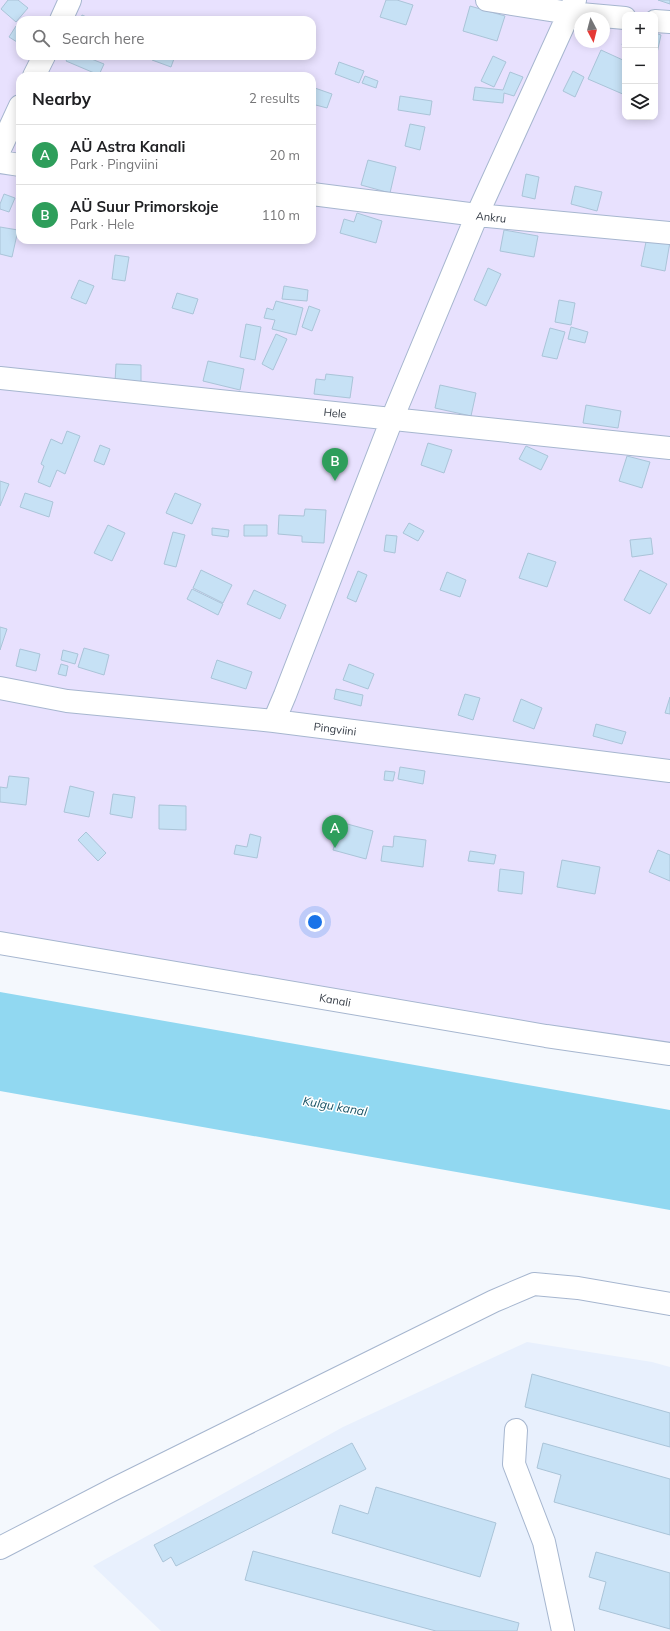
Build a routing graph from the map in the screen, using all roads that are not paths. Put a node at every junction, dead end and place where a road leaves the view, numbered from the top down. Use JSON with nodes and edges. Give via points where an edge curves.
{"nodes":[{"id":1,"x":70,"y":0,"type":"edge"},
{"id":2,"x":487,"y":0,"type":"edge"},
{"id":3,"x":572,"y":6,"type":"edge"},
{"id":4,"x":63,"y":16,"type":"edge"},
{"id":5,"x":622,"y":17,"type":"edge"},
{"id":6,"x":658,"y":21,"type":"edge"},
{"id":7,"x":670,"y":22,"type":"edge"},
{"id":8,"x":42,"y":60,"type":"edge"},
{"id":9,"x":36,"y":72,"type":"edge"},
{"id":10,"x":16,"y":115,"type":"edge"},
{"id":11,"x":0,"y":149,"type":"edge"},
{"id":12,"x":0,"y":162,"type":"edge"},
{"id":13,"x":16,"y":165,"type":"edge"},
{"id":14,"x":316,"y":195,"type":"edge"},
{"id":15,"x":478,"y":216,"type":"junction"},
{"id":16,"x":670,"y":233,"type":"edge"},
{"id":17,"x":0,"y":378,"type":"edge"},
{"id":18,"x":392,"y":419,"type":"junction"},
{"id":19,"x":670,"y":448,"type":"edge"},
{"id":20,"x":0,"y":688,"type":"edge"},
{"id":21,"x":274,"y":721,"type":"junction"},
{"id":22,"x":670,"y":771,"type":"edge"},
{"id":23,"x":0,"y":943,"type":"edge"},
{"id":24,"x":670,"y":1054,"type":"edge"},
{"id":25,"x":670,"y":1304,"type":"edge"},
{"id":26,"x":516,"y":1430,"type":"dead end"},
{"id":27,"x":0,"y":1548,"type":"edge"},
{"id":28,"x":563,"y":1631,"type":"edge"}],
"edges":[{"from":1,"to":4,"type":"street"},
{"from":2,"to":3,"type":"street"},
{"from":3,"to":5,"type":"street"},
{"from":3,"to":15,"type":"street"},
{"from":6,"to":7,"type":"street"},
{"from":8,"to":9,"type":"street"},
{"from":10,"to":11,"type":"street"},
{"from":12,"to":13,"type":"street"},
{"from":14,"to":15,"type":"street","name":"Ankru"},
{"from":15,"to":16,"type":"street","name":"Ankru"},
{"from":15,"to":18,"type":"street"},
{"from":17,"to":18,"type":"street","name":"Hele"},
{"from":18,"to":19,"type":"street","name":"Hele"},
{"from":18,"to":21,"type":"street"},
{"from":20,"to":21,"type":"street","name":"Pingviini","via":[[67,701]]},
{"from":21,"to":22,"type":"street","name":"Pingviini"},
{"from":23,"to":24,"type":"street","name":"Kanali","via":[[546,1036]]},
{"from":25,"to":27,"type":"street","via":[[578,1288],[534,1284],[494,1301]]},
{"from":26,"to":28,"type":"street","via":[[514,1464],[544,1542]]}]}
